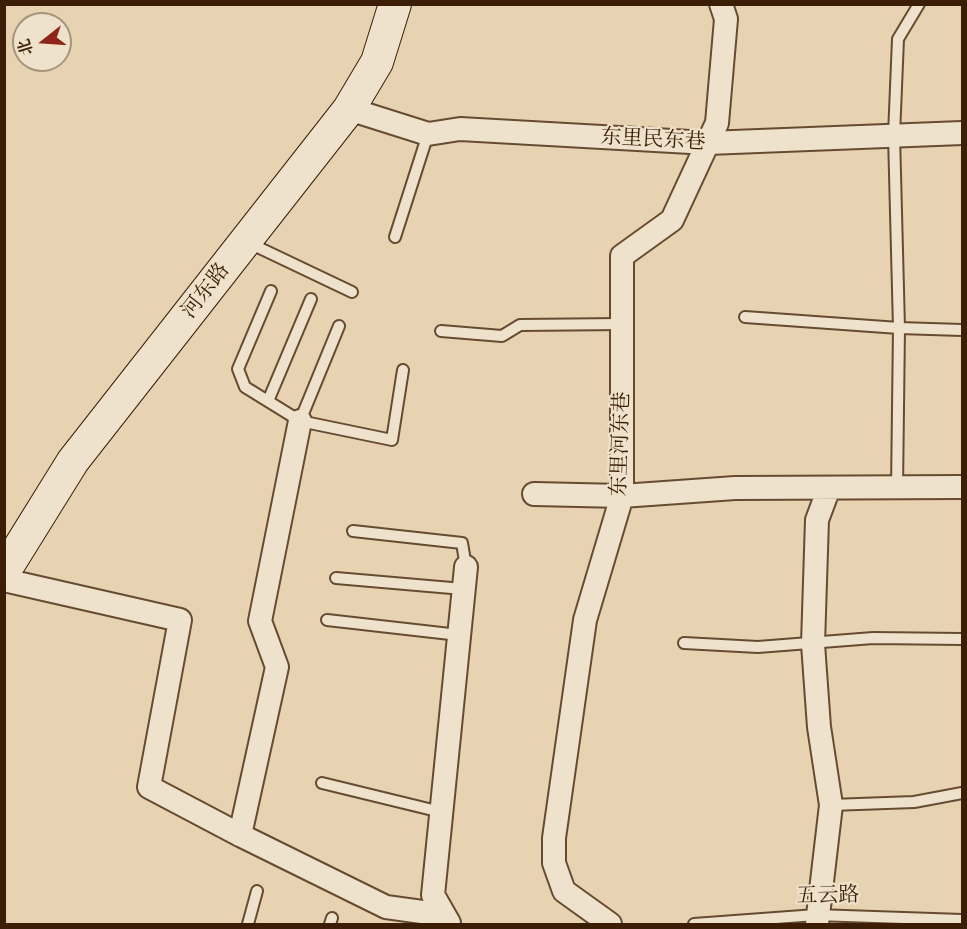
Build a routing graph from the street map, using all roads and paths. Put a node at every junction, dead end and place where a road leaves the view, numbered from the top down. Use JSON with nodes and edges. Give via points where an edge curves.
{"nodes":[{"id":1,"x":395,"y":4,"type":"edge"},
{"id":2,"x":721,"y":4,"type":"edge"},
{"id":3,"x":919,"y":4,"type":"edge"},
{"id":4,"x":349,"y":109,"type":"junction"},
{"id":5,"x":963,"y":133,"type":"edge"},
{"id":6,"x":428,"y":135,"type":"junction"},
{"id":7,"x":894,"y":135,"type":"junction"},
{"id":8,"x":708,"y":143,"type":"junction"},
{"id":9,"x":395,"y":237,"type":"dead end"},
{"id":10,"x":245,"y":241,"type":"junction"},
{"id":11,"x":271,"y":291,"type":"dead end"},
{"id":12,"x":352,"y":292,"type":"dead end"},
{"id":13,"x":311,"y":299,"type":"dead end"},
{"id":14,"x":745,"y":317,"type":"dead end"},
{"id":15,"x":622,"y":324,"type":"junction"},
{"id":16,"x":339,"y":326,"type":"dead end"},
{"id":17,"x":899,"y":328,"type":"junction"},
{"id":18,"x":963,"y":330,"type":"edge"},
{"id":19,"x":441,"y":331,"type":"dead end"},
{"id":20,"x":403,"y":370,"type":"dead end"},
{"id":21,"x":268,"y":401,"type":"junction"},
{"id":22,"x":300,"y":421,"type":"junction"},
{"id":23,"x":829,"y":488,"type":"junction"},
{"id":24,"x":963,"y":488,"type":"edge"},
{"id":25,"x":897,"y":489,"type":"junction"},
{"id":26,"x":534,"y":494,"type":"dead end"},
{"id":27,"x":622,"y":496,"type":"junction"},
{"id":28,"x":353,"y":531,"type":"dead end"},
{"id":29,"x":4,"y":572,"type":"edge"},
{"id":30,"x":336,"y":578,"type":"dead end"},
{"id":31,"x":464,"y":578,"type":"junction"},
{"id":32,"x":4,"y":580,"type":"edge"},
{"id":33,"x":327,"y":620,"type":"dead end"},
{"id":34,"x":459,"y":635,"type":"junction"},
{"id":35,"x":963,"y":639,"type":"edge"},
{"id":36,"x":684,"y":643,"type":"dead end"},
{"id":37,"x":813,"y":644,"type":"junction"},
{"id":38,"x":322,"y":783,"type":"dead end"},
{"id":39,"x":963,"y":793,"type":"edge"},
{"id":40,"x":831,"y":805,"type":"junction"},
{"id":41,"x":441,"y":812,"type":"junction"},
{"id":42,"x":240,"y":835,"type":"junction"},
{"id":43,"x":257,"y":891,"type":"dead end"},
{"id":44,"x":447,"y":920,"type":"edge"},
{"id":45,"x":817,"y":920,"type":"edge"},
{"id":46,"x":874,"y":920,"type":"edge"},
{"id":47,"x":963,"y":920,"type":"edge"},
{"id":48,"x":248,"y":924,"type":"edge"},
{"id":49,"x":610,"y":924,"type":"edge"},
{"id":50,"x":694,"y":924,"type":"edge"}],
"edges":[{"from":1,"to":4,"type":"main road","name":"河东路","via":[[377,62]]},
{"from":2,"to":8,"type":"street","name":"东里河东巷","via":[[726,20],[717,123]]},
{"from":3,"to":7,"type":"lane","via":[[898,39]]},
{"from":4,"to":6,"type":"street","name":"东里民东巷"},
{"from":4,"to":10,"type":"main road","name":"河东路"},
{"from":5,"to":7,"type":"street","name":"东里民东巷"},
{"from":6,"to":8,"type":"street","name":"东里民东巷","via":[[460,129]]},
{"from":6,"to":9,"type":"lane"},
{"from":7,"to":8,"type":"street","name":"东里民东巷"},
{"from":7,"to":17,"type":"lane"},
{"from":8,"to":15,"type":"street","name":"东里河东巷","via":[[672,220],[622,256]]},
{"from":10,"to":12,"type":"lane"},
{"from":10,"to":29,"type":"main road","name":"河东路","via":[[73,461]]},
{"from":11,"to":21,"type":"lane","via":[[238,369],[244,387]]},
{"from":13,"to":21,"type":"lane"},
{"from":14,"to":17,"type":"lane"},
{"from":15,"to":19,"type":"lane","via":[[520,324],[502,336]]},
{"from":15,"to":27,"type":"street","name":"东里河东巷"},
{"from":16,"to":22,"type":"lane"},
{"from":17,"to":18,"type":"lane"},
{"from":17,"to":25,"type":"lane"},
{"from":20,"to":22,"type":"lane","via":[[392,440]]},
{"from":21,"to":22,"type":"lane"},
{"from":22,"to":42,"type":"street","via":[[260,621],[277,667]]},
{"from":23,"to":25,"type":"street"},
{"from":23,"to":27,"type":"street","via":[[735,488]]},
{"from":23,"to":37,"type":"street","via":[[817,520]]},
{"from":24,"to":25,"type":"street"},
{"from":26,"to":27,"type":"street"},
{"from":27,"to":49,"type":"street","name":"东里河东巷","via":[[585,620],[554,838],[554,863],[564,891]]},
{"from":28,"to":31,"type":"lane","via":[[462,543]]},
{"from":30,"to":31,"type":"lane"},
{"from":31,"to":34,"type":"street"},
{"from":32,"to":42,"type":"street","via":[[180,620],[149,786]]},
{"from":33,"to":34,"type":"lane"},
{"from":34,"to":41,"type":"street"},
{"from":35,"to":37,"type":"lane","via":[[836,639]]},
{"from":36,"to":37,"type":"lane","via":[[758,647]]},
{"from":37,"to":40,"type":"street","via":[[819,727]]},
{"from":38,"to":41,"type":"lane"},
{"from":39,"to":40,"type":"lane","via":[[914,802]]},
{"from":40,"to":45,"type":"street"},
{"from":41,"to":44,"type":"street","via":[[433,895]]},
{"from":42,"to":44,"type":"street","via":[[386,907]]},
{"from":43,"to":48,"type":"lane"},
{"from":45,"to":46,"type":"lane","name":"五云路"},
{"from":45,"to":50,"type":"lane","name":"五云路"},
{"from":46,"to":47,"type":"lane","name":"五云路"}]}
